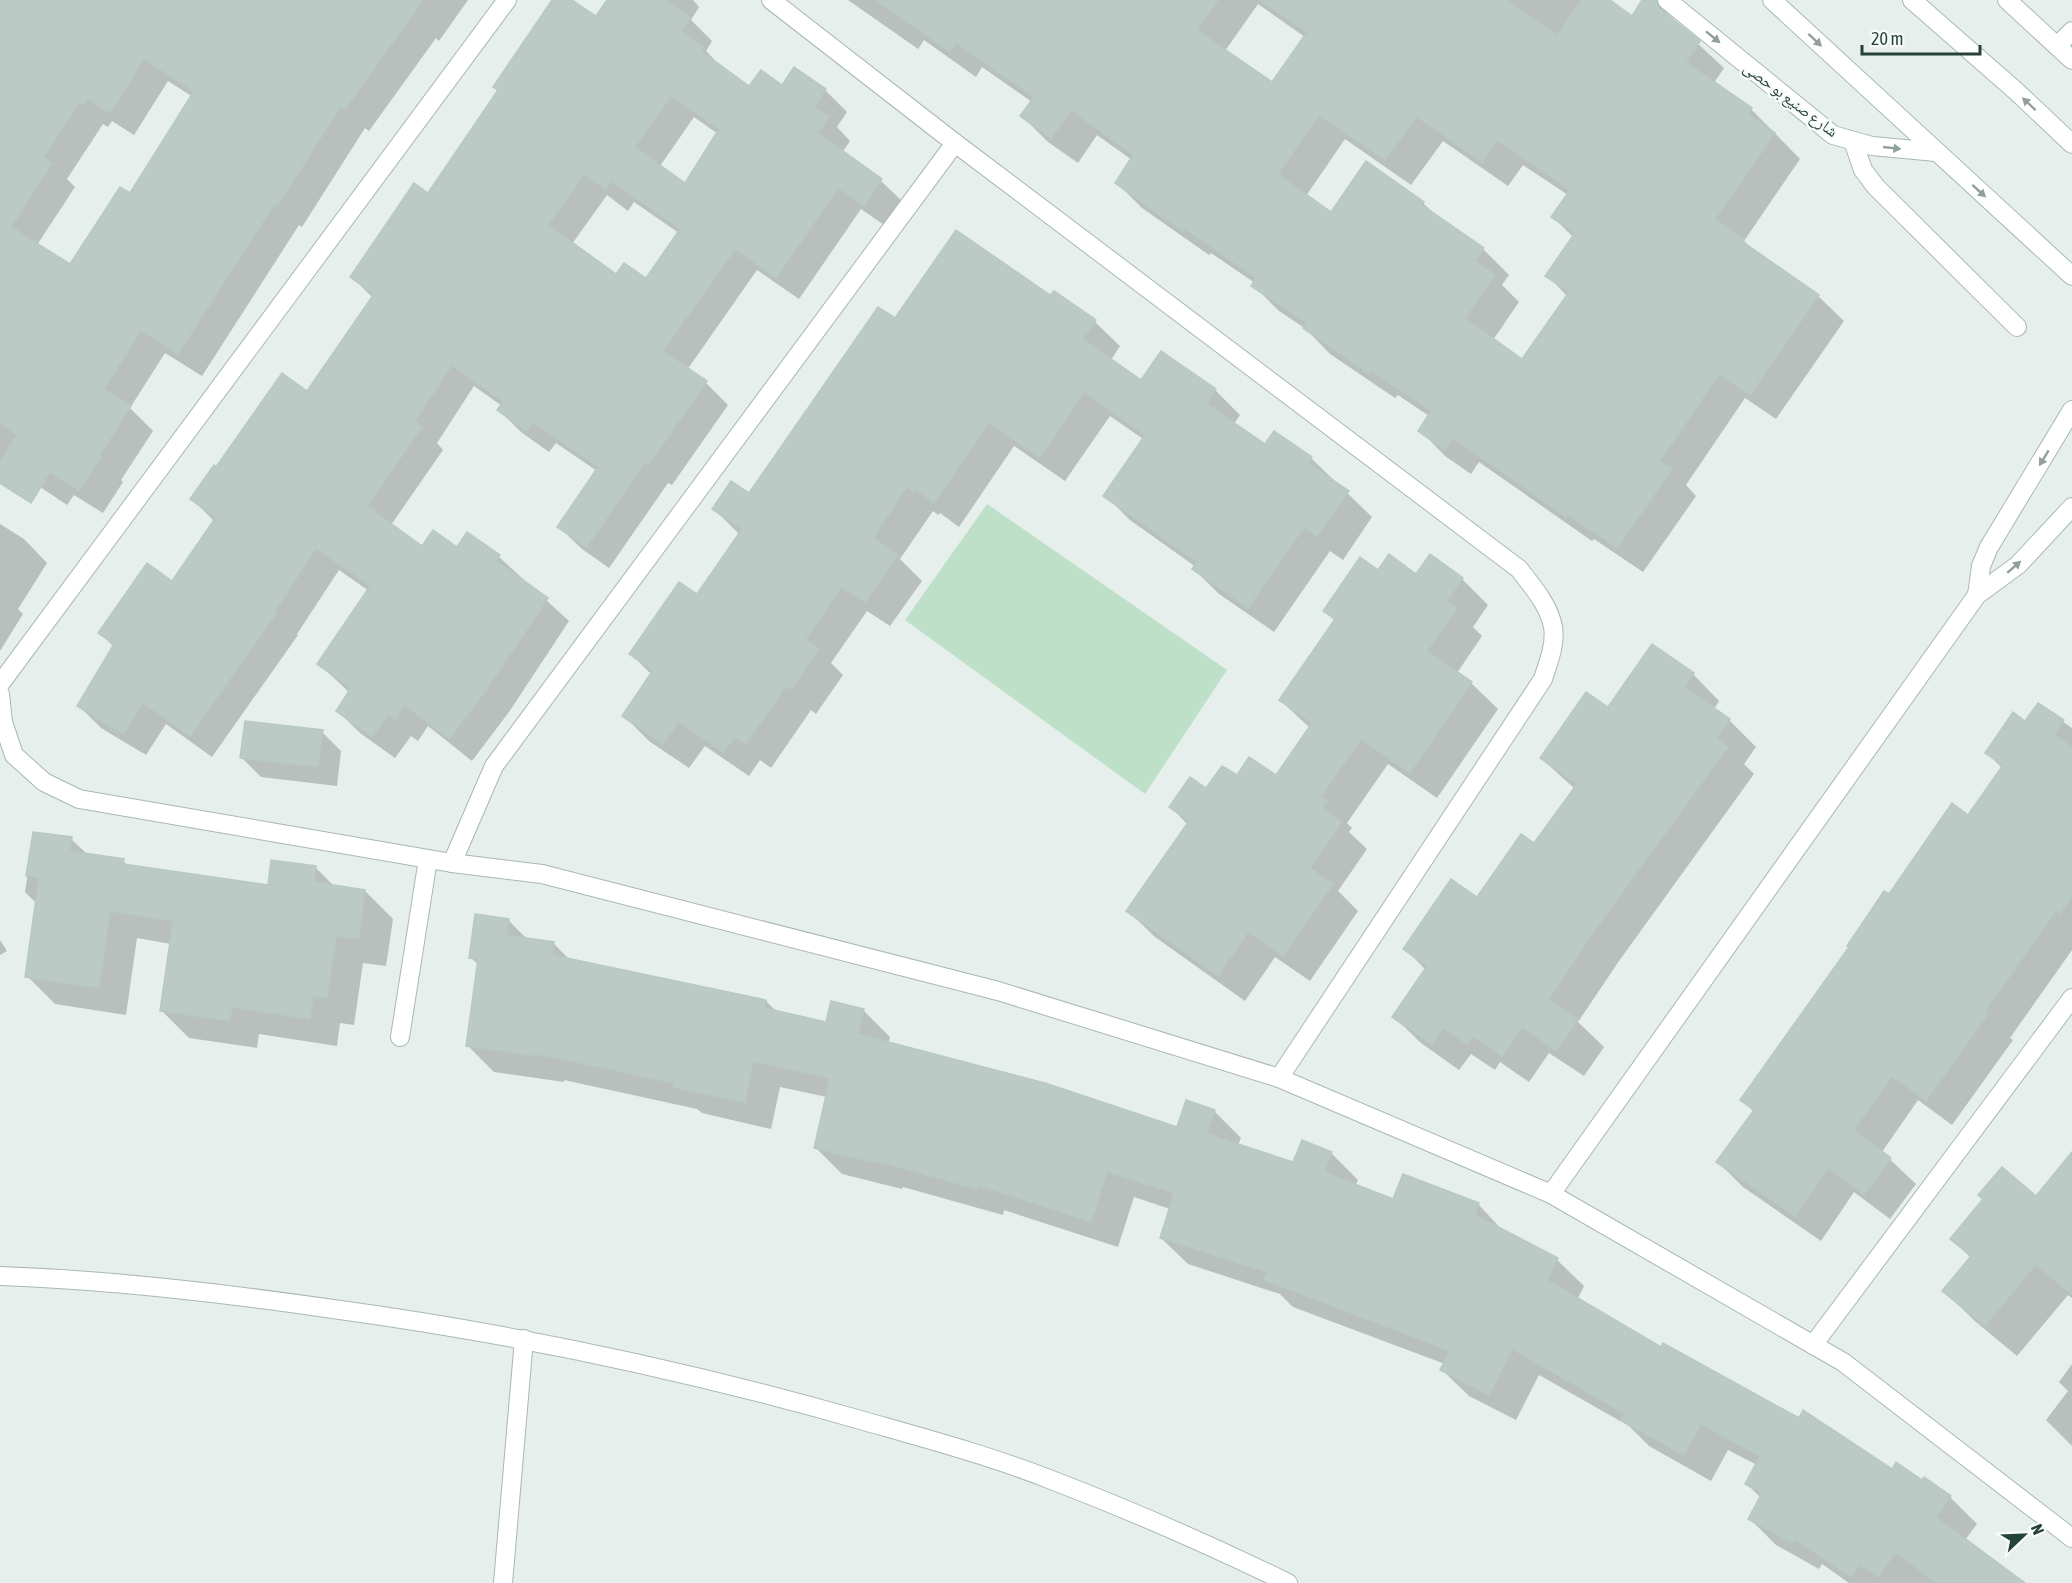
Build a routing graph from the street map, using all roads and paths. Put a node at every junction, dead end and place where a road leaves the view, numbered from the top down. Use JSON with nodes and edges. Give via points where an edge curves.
{"nodes":[{"id":1,"x":507,"y":0,"type":"edge"},
{"id":2,"x":771,"y":0,"type":"edge"},
{"id":3,"x":1667,"y":0,"type":"edge"},
{"id":4,"x":1772,"y":0,"type":"edge"},
{"id":5,"x":1912,"y":0,"type":"edge"},
{"id":6,"x":2007,"y":0,"type":"edge"},
{"id":7,"x":2072,"y":31,"type":"edge"},
{"id":8,"x":2057,"y":46,"type":"junction"},
{"id":9,"x":2072,"y":60,"type":"edge"},
{"id":10,"x":1853,"y":141,"type":"junction"},
{"id":11,"x":955,"y":143,"type":"junction"},
{"id":12,"x":2072,"y":144,"type":"edge"},
{"id":13,"x":1936,"y":152,"type":"junction"},
{"id":14,"x":2071,"y":277,"type":"edge"},
{"id":15,"x":2017,"y":327,"type":"dead end"},
{"id":16,"x":2072,"y":411,"type":"edge"},
{"id":17,"x":2072,"y":507,"type":"edge"},
{"id":18,"x":1977,"y":594,"type":"junction"},
{"id":19,"x":0,"y":684,"type":"edge"},
{"id":20,"x":0,"y":694,"type":"edge"},
{"id":21,"x":428,"y":859,"type":"junction"},
{"id":22,"x":452,"y":863,"type":"junction"},
{"id":23,"x":2072,"y":998,"type":"edge"},
{"id":24,"x":400,"y":1038,"type":"dead end"},
{"id":25,"x":1279,"y":1078,"type":"junction"},
{"id":26,"x":1551,"y":1194,"type":"junction"},
{"id":27,"x":0,"y":1276,"type":"edge"},
{"id":28,"x":524,"y":1339,"type":"junction"},
{"id":29,"x":1813,"y":1345,"type":"junction"},
{"id":30,"x":2072,"y":1538,"type":"edge"},
{"id":31,"x":503,"y":1583,"type":"edge"},
{"id":32,"x":1288,"y":1583,"type":"edge"}],
"edges":[{"from":1,"to":19,"type":"street"},
{"from":2,"to":11,"type":"street"},
{"from":3,"to":10,"type":"street","name":"شارع صنيع بو حصى","one_way":true,"via":[[1833,135]]},
{"from":4,"to":13,"type":"street","one_way":true},
{"from":12,"to":5,"type":"street","one_way":true},
{"from":6,"to":8,"type":"street"},
{"from":7,"to":8,"type":"street"},
{"from":8,"to":9,"type":"street"},
{"from":10,"to":13,"type":"street","name":"شارع صنيع بو حصى","one_way":true},
{"from":10,"to":15,"type":"street","via":[[1863,170],[1876,187]]},
{"from":11,"to":22,"type":"street","via":[[494,766]]},
{"from":11,"to":25,"type":"street","via":[[1519,569],[1541,598],[1553,627],[1551,654],[1543,679]]},
{"from":13,"to":14,"type":"street","one_way":true},
{"from":16,"to":18,"type":"street","one_way":true,"via":[[1989,546]]},
{"from":18,"to":17,"type":"street","one_way":true,"via":[[2018,565]]},
{"from":18,"to":26,"type":"street"},
{"from":20,"to":21,"type":"street","via":[[3,722],[14,755],[44,782],[79,799]]},
{"from":21,"to":22,"type":"street"},
{"from":21,"to":24,"type":"street"},
{"from":22,"to":25,"type":"street","via":[[542,874],[987,988]]},
{"from":23,"to":29,"type":"street"},
{"from":25,"to":26,"type":"street"},
{"from":26,"to":29,"type":"street"},
{"from":27,"to":28,"type":"street","via":[[270,1300]]},
{"from":28,"to":31,"type":"street"},
{"from":28,"to":32,"type":"street","via":[[783,1398],[1014,1467],[1159,1524]]},
{"from":29,"to":30,"type":"street","via":[[1843,1362]]}]}
